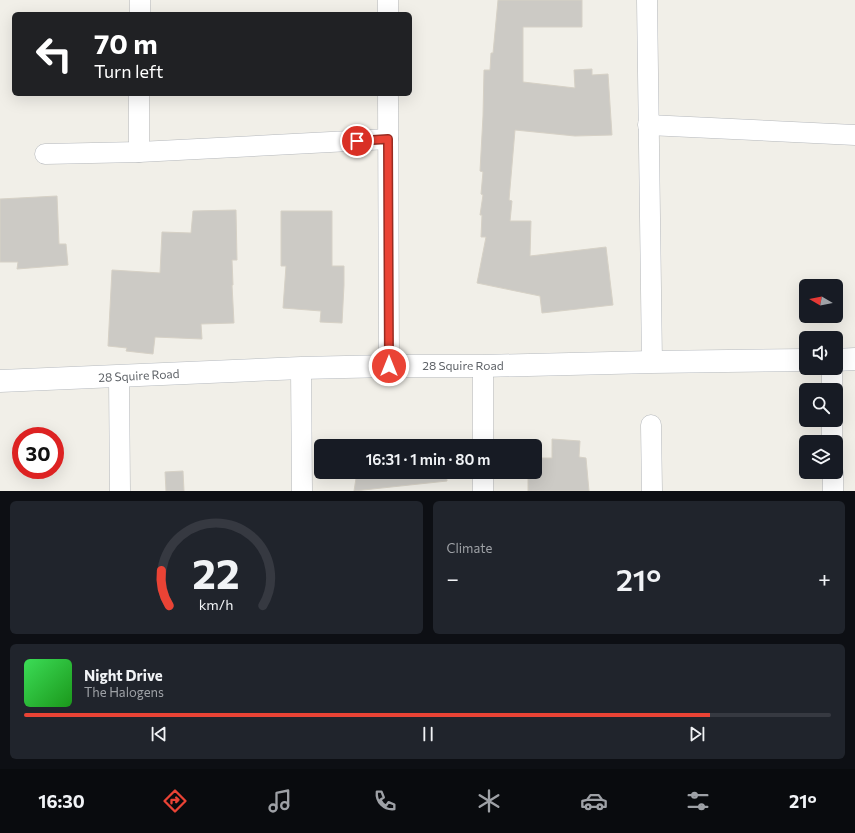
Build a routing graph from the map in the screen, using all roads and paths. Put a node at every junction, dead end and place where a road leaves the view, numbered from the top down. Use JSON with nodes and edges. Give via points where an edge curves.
{"nodes":[{"id":1,"x":140,"y":0,"type":"edge"},
{"id":2,"x":388,"y":0,"type":"edge"},
{"id":3,"x":647,"y":0,"type":"edge"},
{"id":4,"x":140,"y":12,"type":"edge"},
{"id":5,"x":388,"y":12,"type":"edge"},
{"id":6,"x":139,"y":96,"type":"edge"},
{"id":7,"x":388,"y":96,"type":"edge"},
{"id":8,"x":648,"y":125,"type":"junction"},
{"id":9,"x":855,"y":134,"type":"edge"},
{"id":10,"x":388,"y":139,"type":"junction"},
{"id":11,"x":139,"y":152,"type":"junction"},
{"id":12,"x":45,"y":154,"type":"dead end"},
{"id":13,"x":855,"y":359,"type":"edge"},
{"id":14,"x":799,"y":360,"type":"edge"},
{"id":15,"x":843,"y":360,"type":"edge"},
{"id":16,"x":652,"y":362,"type":"junction"},
{"id":17,"x":389,"y":366,"type":"junction"},
{"id":18,"x":483,"y":366,"type":"junction"},
{"id":19,"x":302,"y":368,"type":"junction"},
{"id":20,"x":119,"y":377,"type":"junction"},
{"id":21,"x":0,"y":381,"type":"edge"},
{"id":22,"x":651,"y":426,"type":"dead end"},
{"id":23,"x":483,"y":439,"type":"edge"},
{"id":24,"x":483,"y":479,"type":"edge"},
{"id":25,"x":833,"y":479,"type":"edge"},
{"id":26,"x":120,"y":491,"type":"edge"},
{"id":27,"x":302,"y":491,"type":"edge"},
{"id":28,"x":483,"y":491,"type":"edge"},
{"id":29,"x":652,"y":491,"type":"edge"},
{"id":30,"x":833,"y":491,"type":"edge"}],
"edges":[{"from":1,"to":4,"type":"street"},
{"from":2,"to":5,"type":"street"},
{"from":3,"to":8,"type":"street"},
{"from":6,"to":11,"type":"street"},
{"from":7,"to":10,"type":"street"},
{"from":8,"to":9,"type":"street"},
{"from":8,"to":16,"type":"street"},
{"from":10,"to":11,"type":"street"},
{"from":10,"to":17,"type":"street"},
{"from":11,"to":12,"type":"street"},
{"from":13,"to":15,"type":"street"},
{"from":14,"to":16,"type":"street","name":"28 Squire Road"},
{"from":16,"to":18,"type":"street","name":"28 Squire Road"},
{"from":17,"to":18,"type":"street","name":"28 Squire Road"},
{"from":17,"to":19,"type":"street","name":"28 Squire Road"},
{"from":18,"to":23,"type":"street"},
{"from":19,"to":20,"type":"street","name":"28 Squire Road"},
{"from":19,"to":27,"type":"street"},
{"from":20,"to":21,"type":"street","name":"28 Squire Road"},
{"from":20,"to":26,"type":"street"},
{"from":22,"to":29,"type":"street"},
{"from":24,"to":28,"type":"street"},
{"from":25,"to":30,"type":"street"}]}
